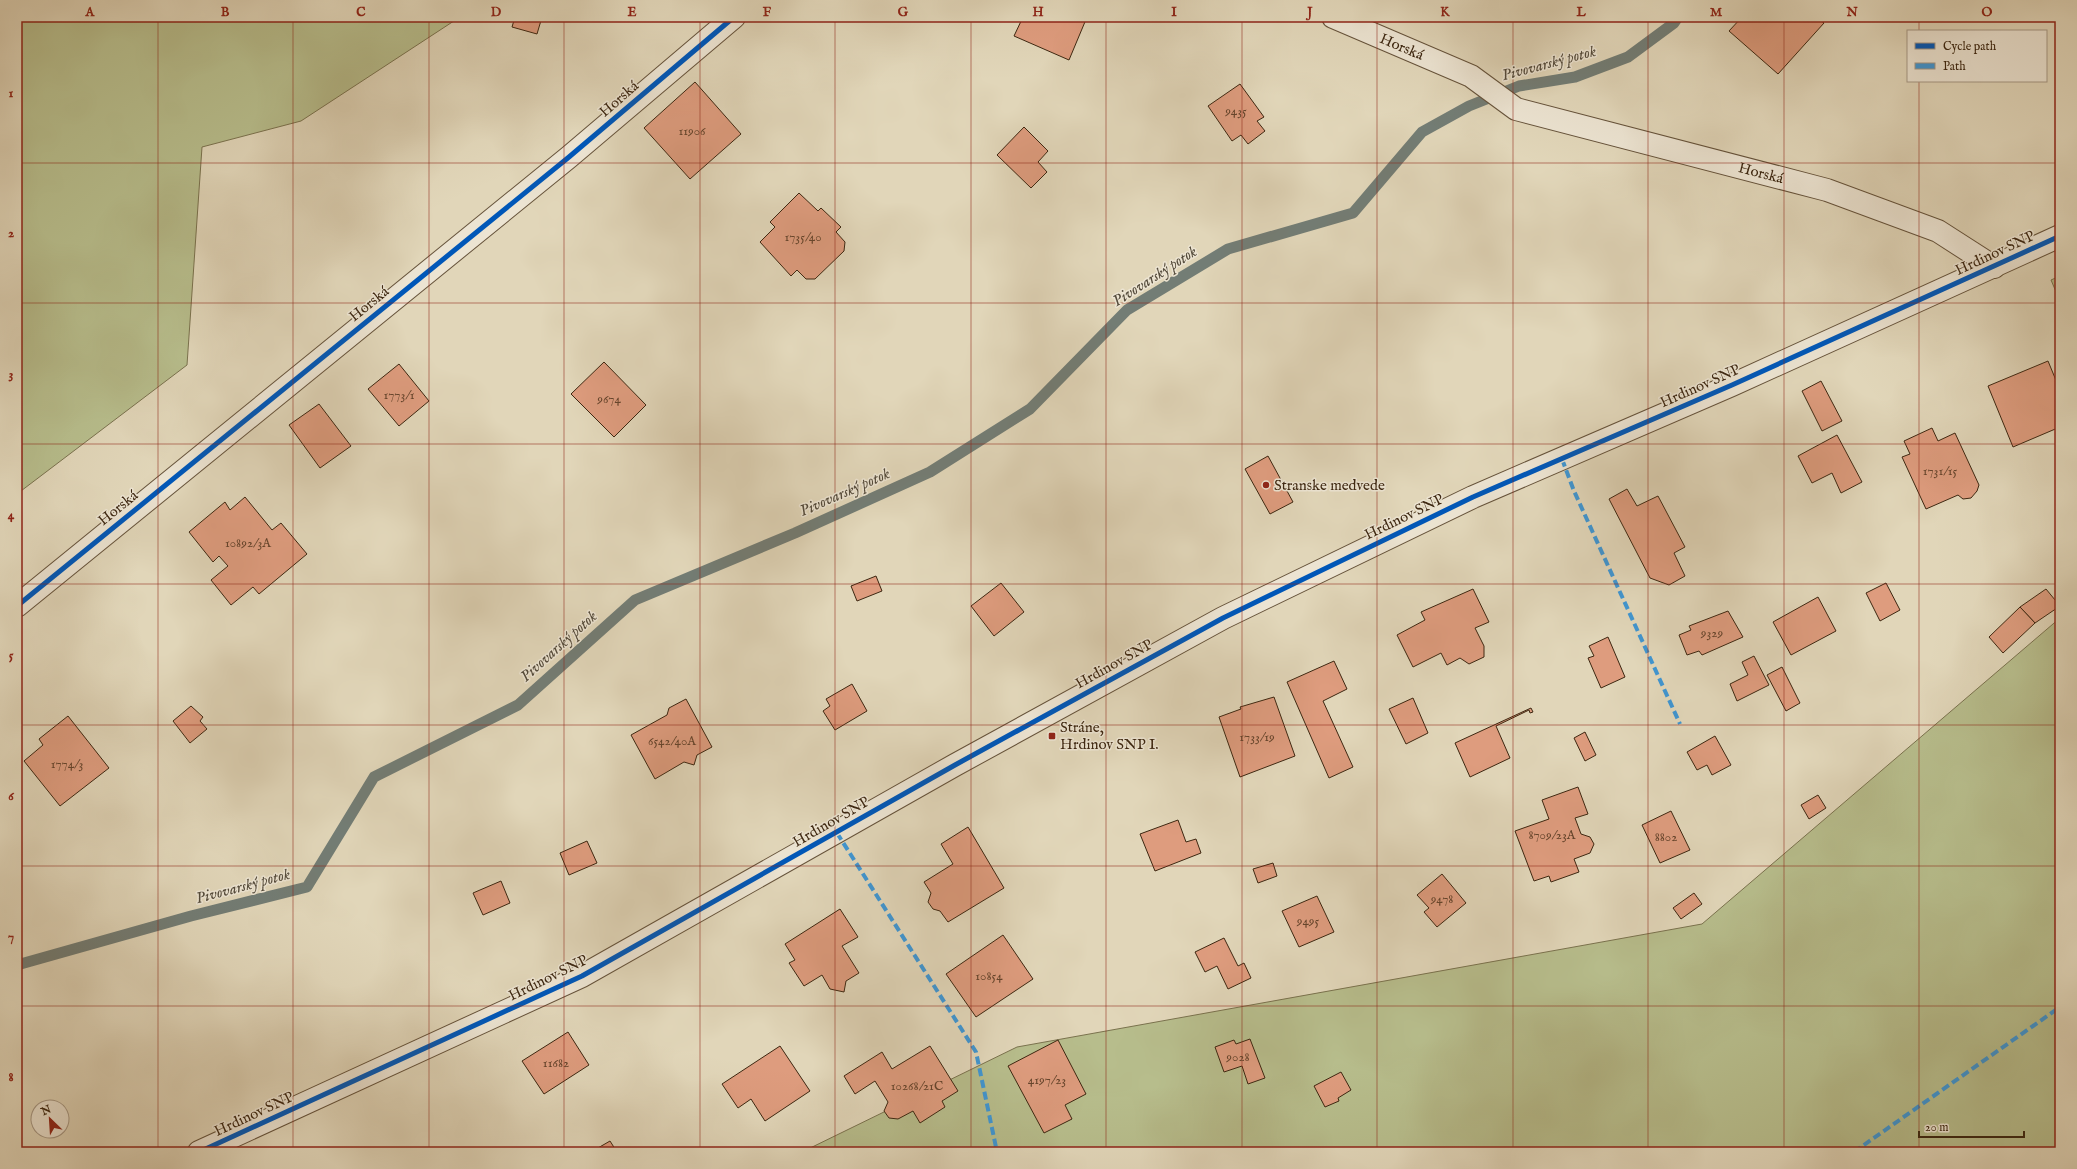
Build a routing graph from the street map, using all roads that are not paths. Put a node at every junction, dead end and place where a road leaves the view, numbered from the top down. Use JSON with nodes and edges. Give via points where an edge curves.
{"nodes":[{"id":1,"x":734,"y":17,"type":"edge"},
{"id":2,"x":1333,"y":17,"type":"edge"},
{"id":3,"x":2060,"y":236,"type":"edge"},
{"id":4,"x":1994,"y":267,"type":"junction"},
{"id":5,"x":17,"y":606,"type":"edge"},
{"id":6,"x":200,"y":1152,"type":"edge"}],
"edges":[{"from":1,"to":5,"type":"street","name":"Horská","via":[[569,157]]},
{"from":2,"to":4,"type":"street","name":"Horská","via":[[1471,76],[1516,109],[1827,190],[1938,231]]},
{"from":3,"to":4,"type":"street","name":"Hrdinov SNP"},
{"from":4,"to":6,"type":"street","name":"Hrdinov SNP","via":[[1732,385],[1473,497],[1223,618],[955,765],[582,976]]}]}
